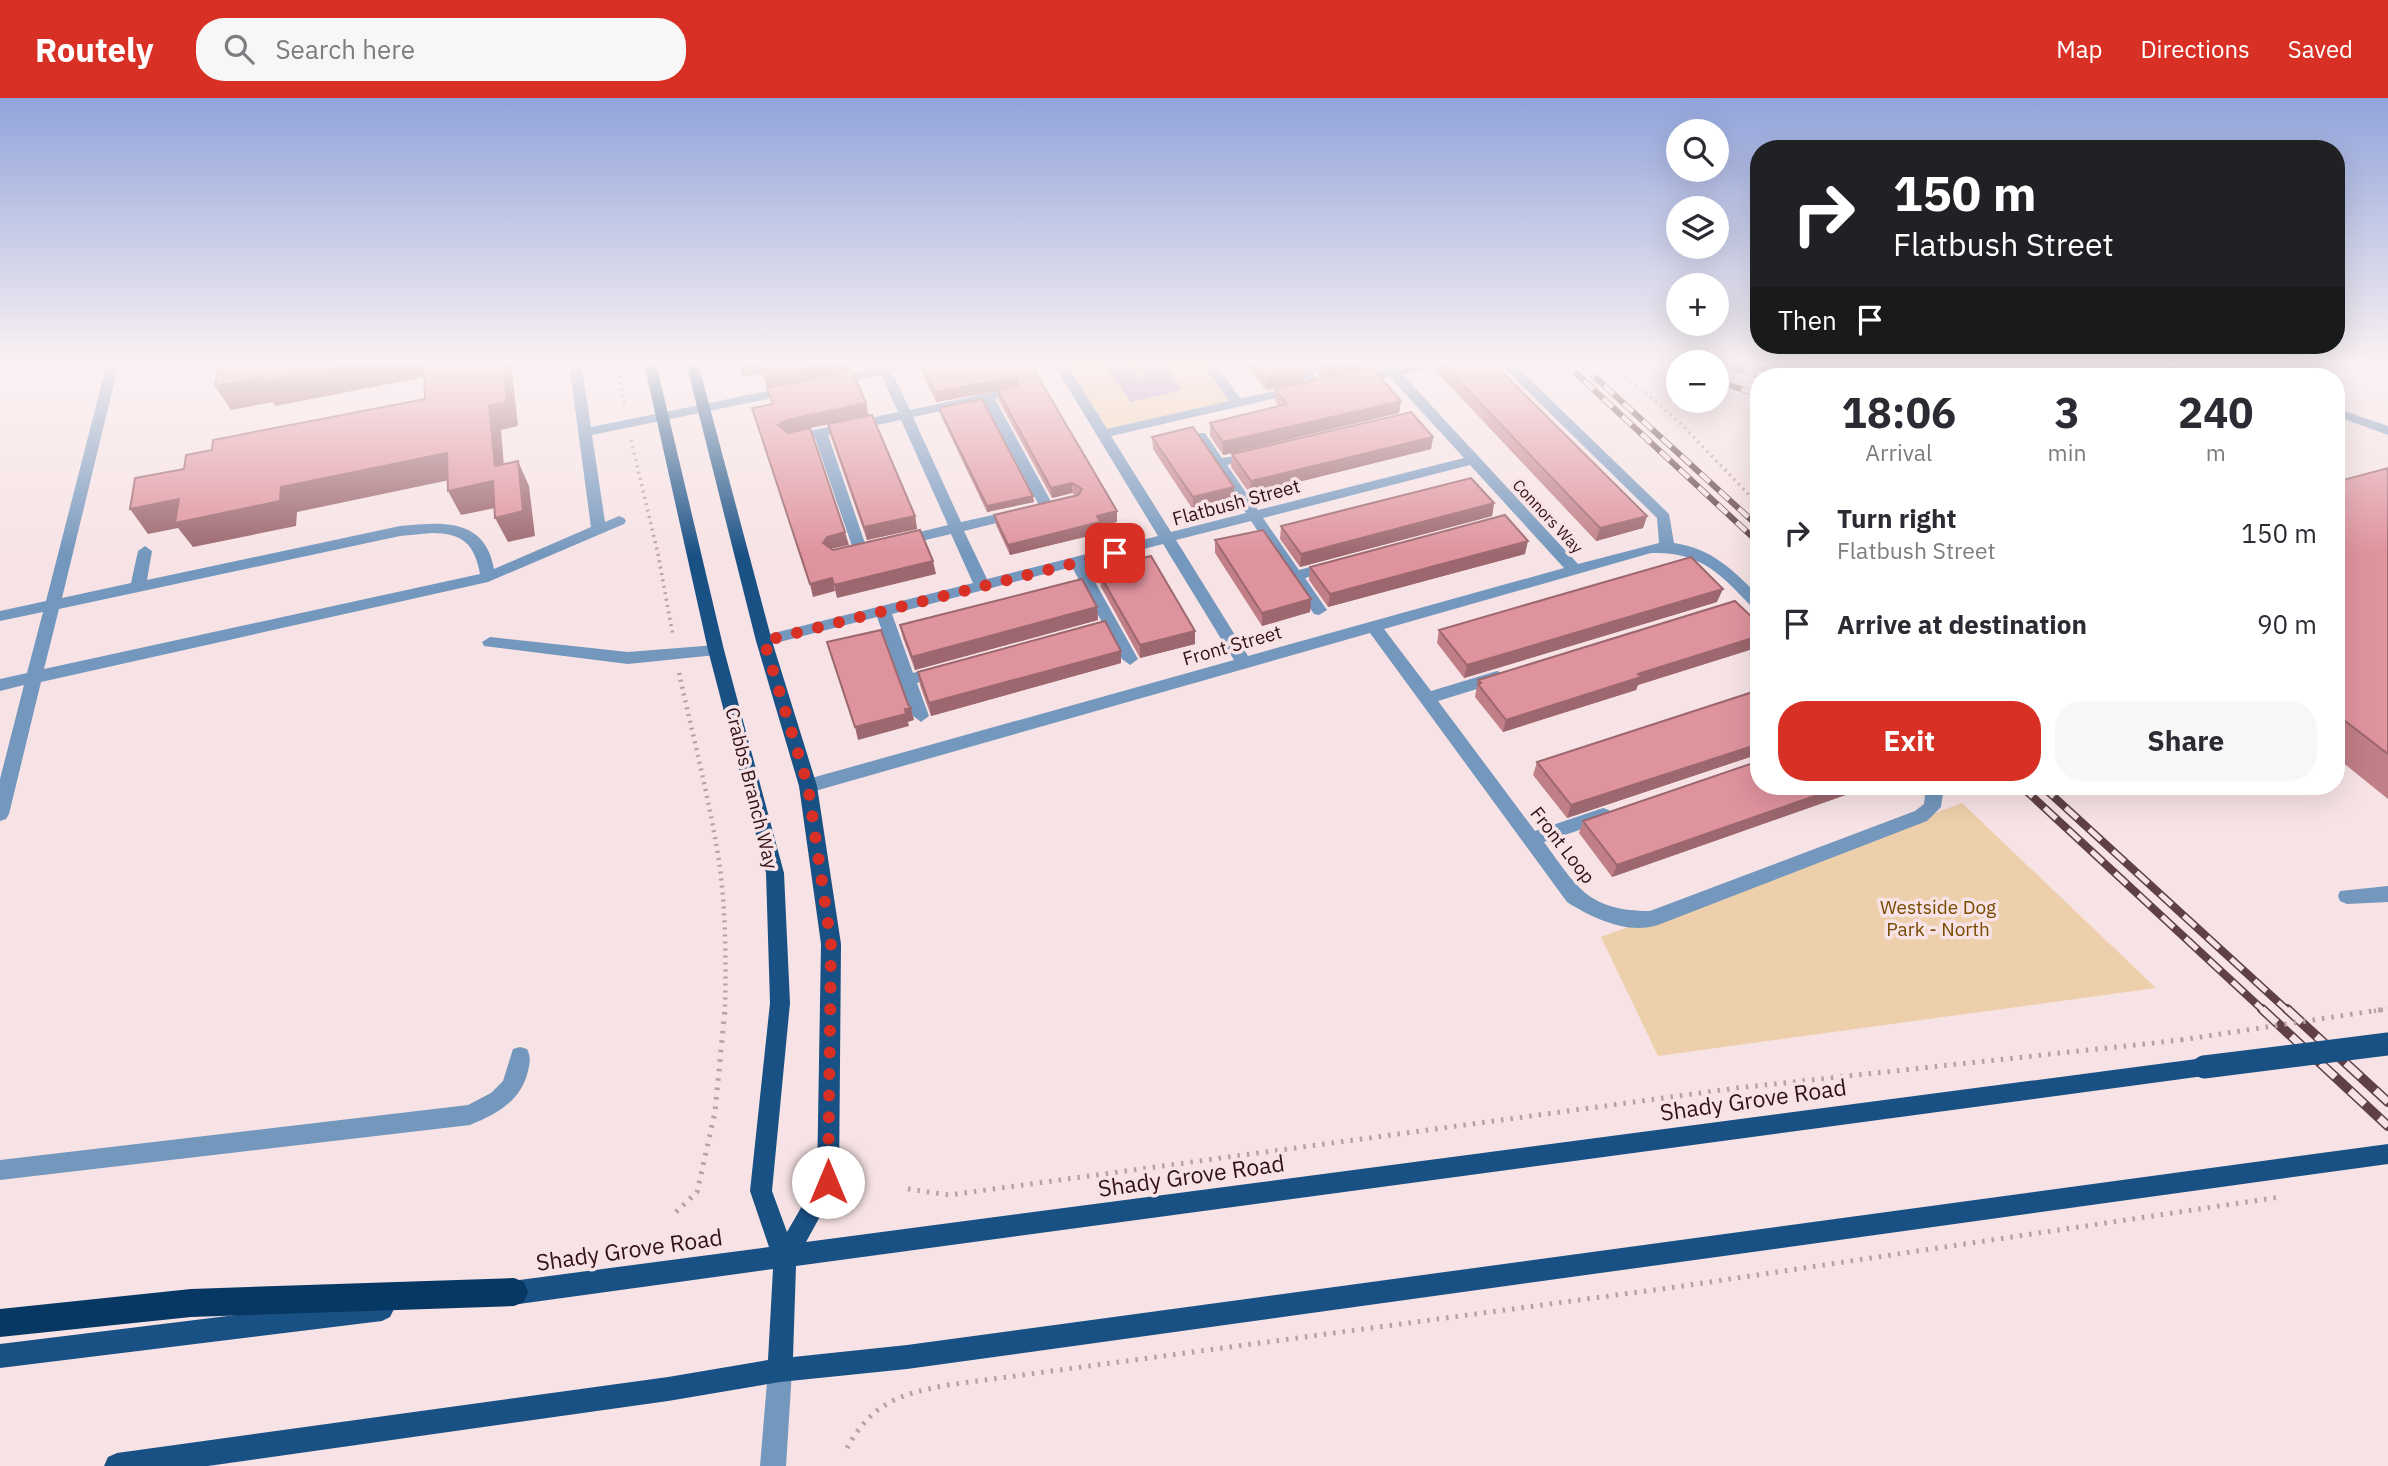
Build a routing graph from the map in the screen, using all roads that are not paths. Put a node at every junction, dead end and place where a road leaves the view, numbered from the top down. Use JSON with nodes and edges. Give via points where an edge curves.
{"nodes":[{"id":1,"x":97,"y":427,"type":"edge"},
{"id":2,"x":584,"y":427,"type":"edge"},
{"id":3,"x":613,"y":427,"type":"edge"},
{"id":4,"x":667,"y":427,"type":"edge"},
{"id":5,"x":709,"y":427,"type":"edge"},
{"id":6,"x":849,"y":427,"type":"edge"},
{"id":7,"x":910,"y":427,"type":"edge"},
{"id":8,"x":1006,"y":427,"type":"edge"},
{"id":9,"x":1099,"y":427,"type":"edge"},
{"id":10,"x":1135,"y":427,"type":"edge"},
{"id":11,"x":1437,"y":427,"type":"edge"},
{"id":12,"x":1571,"y":427,"type":"edge"},
{"id":13,"x":585,"y":432,"type":"junction"},
{"id":14,"x":820,"y":433,"type":"junction"},
{"id":15,"x":1104,"y":434,"type":"junction"},
{"id":16,"x":1200,"y":436,"type":"edge"},
{"id":17,"x":791,"y":439,"type":"edge"},
{"id":18,"x":1271,"y":451,"type":"edge"},
{"id":19,"x":1473,"y":460,"type":"junction"},
{"id":20,"x":1218,"y":463,"type":"junction"},
{"id":21,"x":1255,"y":516,"type":"junction"},
{"id":22,"x":619,"y":521,"type":"dead end"},
{"id":23,"x":955,"y":528,"type":"junction"},
{"id":24,"x":599,"y":529,"type":"junction"},
{"id":25,"x":1168,"y":540,"type":"junction"},
{"id":26,"x":1667,"y":546,"type":"junction"},
{"id":27,"x":145,"y":551,"type":"dead end"},
{"id":28,"x":1077,"y":562,"type":"junction"},
{"id":29,"x":1349,"y":562,"type":"edge"},
{"id":30,"x":1573,"y":568,"type":"junction"},
{"id":31,"x":1296,"y":576,"type":"junction"},
{"id":32,"x":488,"y":577,"type":"junction"},
{"id":33,"x":982,"y":586,"type":"junction"},
{"id":34,"x":138,"y":587,"type":"junction"},
{"id":35,"x":1750,"y":602,"type":"edge"},
{"id":36,"x":52,"y":605,"type":"junction"},
{"id":37,"x":1319,"y":610,"type":"dead end"},
{"id":38,"x":883,"y":611,"type":"junction"},
{"id":39,"x":0,"y":616,"type":"edge"},
{"id":40,"x":1375,"y":628,"type":"junction"},
{"id":41,"x":764,"y":641,"type":"junction"},
{"id":42,"x":490,"y":642,"type":"dead end"},
{"id":43,"x":716,"y":650,"type":"junction"},
{"id":44,"x":1130,"y":659,"type":"dead end"},
{"id":45,"x":1245,"y":664,"type":"junction"},
{"id":46,"x":958,"y":666,"type":"edge"},
{"id":47,"x":1518,"y":670,"type":"edge"},
{"id":48,"x":34,"y":678,"type":"junction"},
{"id":49,"x":908,"y":680,"type":"junction"},
{"id":50,"x":0,"y":685,"type":"edge"},
{"id":51,"x":1427,"y":698,"type":"junction"},
{"id":52,"x":920,"y":716,"type":"dead end"},
{"id":53,"x":808,"y":786,"type":"junction"},
{"id":54,"x":1933,"y":795,"type":"edge"},
{"id":55,"x":1620,"y":809,"type":"edge"},
{"id":56,"x":0,"y":814,"type":"edge"},
{"id":57,"x":1532,"y":839,"type":"junction"},
{"id":58,"x":2388,"y":894,"type":"edge"},
{"id":59,"x":2347,"y":896,"type":"dead end"},
{"id":60,"x":2388,"y":1044,"type":"edge"},
{"id":61,"x":520,"y":1056,"type":"dead end"},
{"id":62,"x":2388,"y":1154,"type":"edge"},
{"id":63,"x":0,"y":1170,"type":"edge"},
{"id":64,"x":785,"y":1258,"type":"junction"},
{"id":65,"x":514,"y":1292,"type":"junction"},
{"id":66,"x":0,"y":1323,"type":"edge"},
{"id":67,"x":0,"y":1356,"type":"edge"},
{"id":68,"x":780,"y":1370,"type":"junction"},
{"id":69,"x":117,"y":1466,"type":"edge"},
{"id":70,"x":773,"y":1466,"type":"edge"}],
"edges":[{"from":1,"to":36,"type":"street"},
{"from":2,"to":13,"type":"street"},
{"from":3,"to":13,"type":"street"},
{"from":4,"to":43,"type":"main road","name":"Crabbs Branch Way"},
{"from":5,"to":41,"type":"main road","name":"Crabbs Branch Way"},
{"from":6,"to":14,"type":"street"},
{"from":7,"to":23,"type":"street"},
{"from":8,"to":23,"type":"street","via":[[1054,505]]},
{"from":9,"to":15,"type":"street"},
{"from":10,"to":15,"type":"street"},
{"from":11,"to":19,"type":"street","name":"Connors Way"},
{"from":12,"to":26,"type":"street","via":[[1664,517]]},
{"from":13,"to":24,"type":"street"},
{"from":14,"to":17,"type":"street"},
{"from":14,"to":23,"type":"street","via":[[865,548]]},
{"from":15,"to":25,"type":"street"},
{"from":16,"to":20,"type":"street"},
{"from":18,"to":20,"type":"street"},
{"from":19,"to":21,"type":"street","name":"Flatbush Street"},
{"from":19,"to":30,"type":"street","name":"Connors Way","via":[[1517,517]]},
{"from":20,"to":21,"type":"street"},
{"from":21,"to":25,"type":"street","name":"Flatbush Street"},
{"from":21,"to":31,"type":"street"},
{"from":22,"to":24,"type":"street"},
{"from":23,"to":33,"type":"street"},
{"from":24,"to":32,"type":"street"},
{"from":25,"to":28,"type":"street","name":"Flatbush Street"},
{"from":25,"to":45,"type":"street"},
{"from":26,"to":30,"type":"street","name":"Front Street"},
{"from":26,"to":35,"type":"street","via":[[1698,551],[1713,561]]},
{"from":27,"to":34,"type":"street"},
{"from":28,"to":33,"type":"street","name":"Flatbush Street"},
{"from":28,"to":44,"type":"street","via":[[1105,627]]},
{"from":29,"to":31,"type":"street"},
{"from":30,"to":40,"type":"street","name":"Front Street"},
{"from":31,"to":37,"type":"street"},
{"from":32,"to":34,"type":"street","via":[[482,547],[472,537],[457,529],[428,528]]},
{"from":32,"to":48,"type":"street"},
{"from":33,"to":38,"type":"street","name":"Flatbush Street"},
{"from":34,"to":36,"type":"street"},
{"from":36,"to":39,"type":"street"},
{"from":36,"to":48,"type":"street"},
{"from":38,"to":41,"type":"street","name":"Flatbush Street"},
{"from":38,"to":49,"type":"street"},
{"from":40,"to":45,"type":"street","name":"Front Street"},
{"from":40,"to":51,"type":"street","name":"Front Loop"},
{"from":41,"to":53,"type":"main road","name":"Crabbs Branch Way"},
{"from":42,"to":43,"type":"street","via":[[628,658]]},
{"from":43,"to":64,"type":"main road","name":"Crabbs Branch Way","via":[[775,873],[780,1003],[761,1191]]},
{"from":45,"to":53,"type":"street","name":"Front Street"},
{"from":46,"to":49,"type":"street"},
{"from":47,"to":51,"type":"street"},
{"from":48,"to":50,"type":"street"},
{"from":48,"to":56,"type":"street"},
{"from":49,"to":52,"type":"street"},
{"from":51,"to":57,"type":"street","name":"Front Loop"},
{"from":53,"to":64,"type":"main road","name":"Crabbs Branch Way","via":[[831,944],[828,1182]]},
{"from":54,"to":57,"type":"street","name":"Front Loop","via":[[1932,807],[1921,816],[1651,919],[1631,920],[1593,910],[1574,897]]},
{"from":55,"to":57,"type":"street"},
{"from":58,"to":59,"type":"street"},
{"from":60,"to":64,"type":"main road","name":"Shady Grove Road","bridge":true},
{"from":61,"to":63,"type":"street","via":[[518,1077],[501,1101],[470,1115]]},
{"from":62,"to":68,"type":"main road","via":[[907,1357]]},
{"from":64,"to":65,"type":"main road","name":"Shady Grove Road"},
{"from":64,"to":68,"type":"main road","name":"Crabbs Branch Way"},
{"from":65,"to":66,"type":"highway","via":[[191,1303]]},
{"from":65,"to":67,"type":"main road","name":"Shady Grove Road"},
{"from":68,"to":69,"type":"main road"},
{"from":68,"to":70,"type":"street","name":"Crabbs Branch Way"}]}
